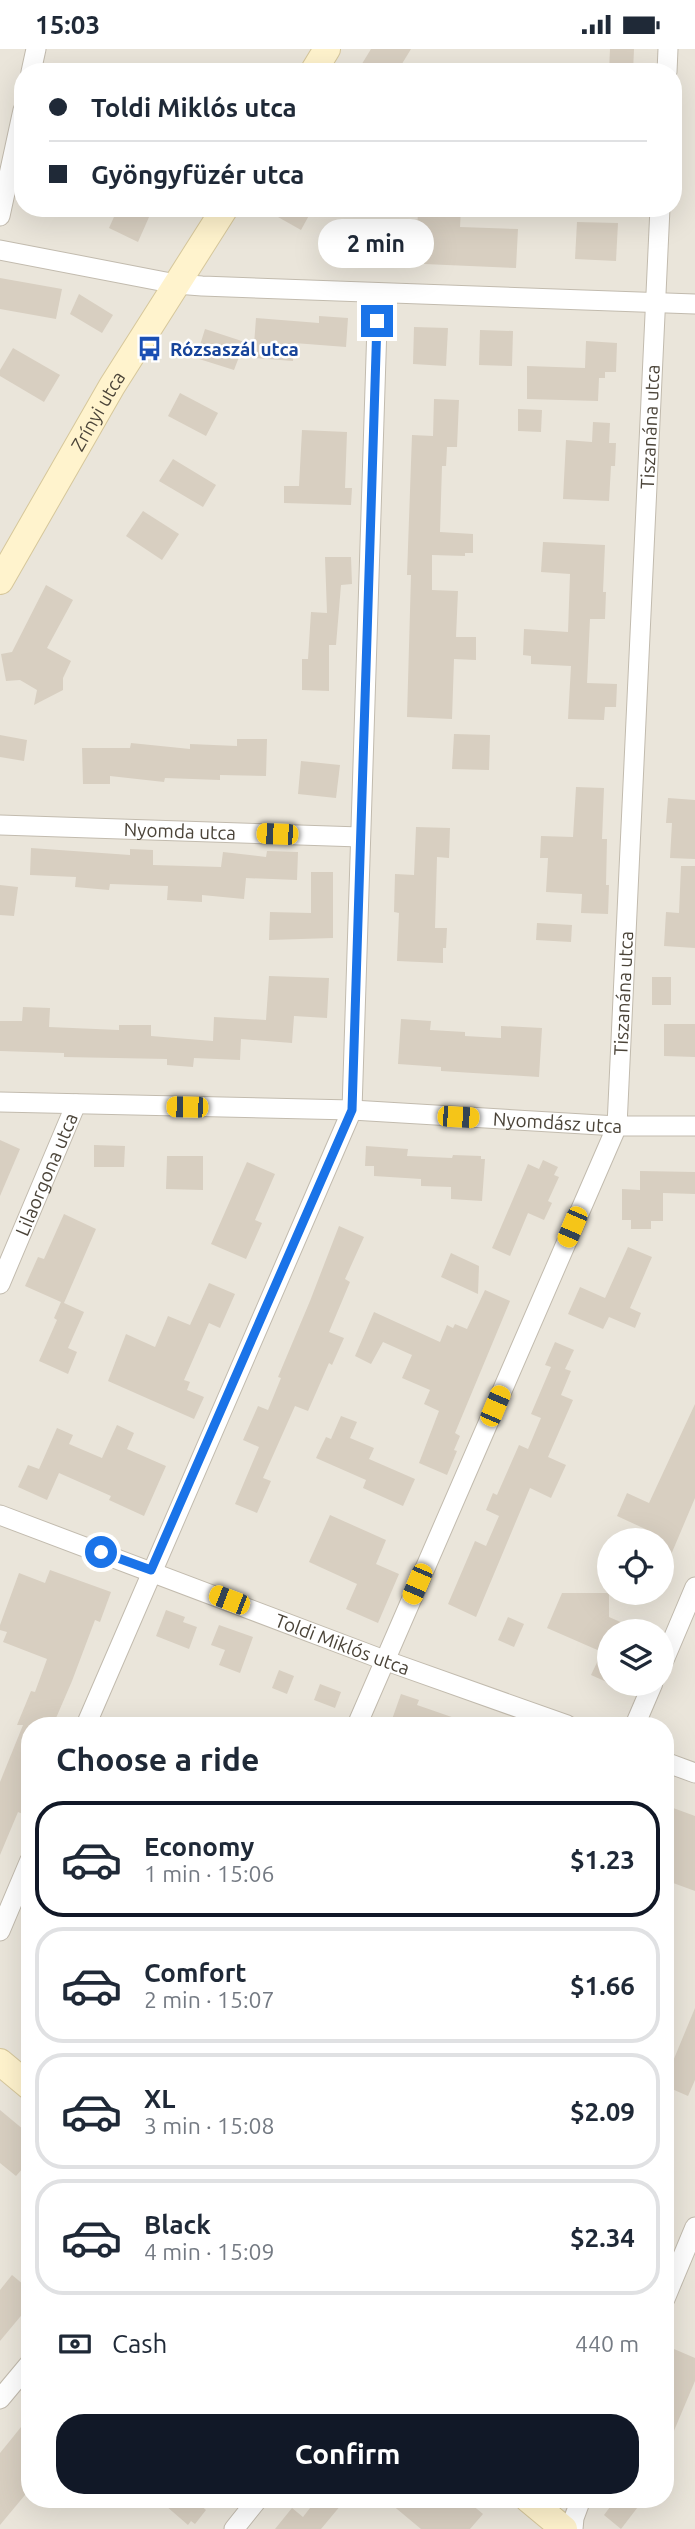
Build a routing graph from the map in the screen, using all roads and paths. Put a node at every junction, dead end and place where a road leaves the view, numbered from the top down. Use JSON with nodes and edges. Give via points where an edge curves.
{"nodes":[{"id":1,"x":14,"y":151,"type":"edge"},
{"id":2,"x":0,"y":216,"type":"edge"},
{"id":3,"x":219,"y":217,"type":"edge"},
{"id":4,"x":660,"y":217,"type":"edge"},
{"id":5,"x":0,"y":250,"type":"edge"},
{"id":6,"x":176,"y":284,"type":"junction"},
{"id":7,"x":378,"y":294,"type":"junction"},
{"id":8,"x":656,"y":303,"type":"junction"},
{"id":9,"x":695,"y":304,"type":"edge"},
{"id":10,"x":0,"y":581,"type":"edge"},
{"id":11,"x":0,"y":825,"type":"edge"},
{"id":12,"x":360,"y":837,"type":"junction"},
{"id":13,"x":0,"y":1102,"type":"edge"},
{"id":14,"x":76,"y":1104,"type":"junction"},
{"id":15,"x":352,"y":1110,"type":"junction"},
{"id":16,"x":617,"y":1126,"type":"junction"},
{"id":17,"x":695,"y":1126,"type":"edge"},
{"id":18,"x":0,"y":1284,"type":"edge"},
{"id":19,"x":0,"y":1515,"type":"edge"},
{"id":20,"x":151,"y":1570,"type":"junction"},
{"id":21,"x":695,"y":1587,"type":"edge"},
{"id":22,"x":674,"y":1637,"type":"edge"},
{"id":23,"x":384,"y":1660,"type":"junction"},
{"id":24,"x":647,"y":1696,"type":"edge"},
{"id":25,"x":89,"y":1717,"type":"edge"},
{"id":26,"x":360,"y":1717,"type":"edge"},
{"id":27,"x":544,"y":1717,"type":"edge"},
{"id":28,"x":638,"y":1717,"type":"edge"},
{"id":29,"x":674,"y":1765,"type":"edge"},
{"id":30,"x":695,"y":1773,"type":"edge"},
{"id":31,"x":21,"y":1881,"type":"edge"},
{"id":32,"x":0,"y":1931,"type":"edge"},
{"id":33,"x":0,"y":2062,"type":"edge"},
{"id":34,"x":21,"y":2080,"type":"edge"},
{"id":35,"x":695,"y":2227,"type":"edge"},
{"id":36,"x":674,"y":2277,"type":"edge"},
{"id":37,"x":21,"y":2374,"type":"edge"},
{"id":38,"x":0,"y":2399,"type":"edge"},
{"id":39,"x":251,"y":2508,"type":"edge"},
{"id":40,"x":539,"y":2508,"type":"edge"},
{"id":41,"x":578,"y":2508,"type":"edge"},
{"id":42,"x":234,"y":2529,"type":"edge"},
{"id":43,"x":564,"y":2529,"type":"edge"},
{"id":44,"x":573,"y":2529,"type":"edge"}],
"edges":[{"from":1,"to":2,"type":"street"},
{"from":3,"to":6,"type":"main road","name":"Zrínyi utca"},
{"from":4,"to":8,"type":"street","name":"Tiszanána utca"},
{"from":5,"to":6,"type":"street"},
{"from":6,"to":7,"type":"street"},
{"from":6,"to":10,"type":"main road","name":"Zrínyi utca"},
{"from":7,"to":8,"type":"street"},
{"from":7,"to":12,"type":"street"},
{"from":8,"to":9,"type":"street"},
{"from":8,"to":16,"type":"street","name":"Tiszanána utca"},
{"from":11,"to":12,"type":"street","name":"Nyomda utca"},
{"from":12,"to":15,"type":"street"},
{"from":13,"to":14,"type":"street","name":"Nyomdász utca"},
{"from":14,"to":15,"type":"street","name":"Nyomdász utca"},
{"from":14,"to":18,"type":"street","name":"Lilaorgona utca"},
{"from":15,"to":16,"type":"street","name":"Nyomdász utca"},
{"from":15,"to":20,"type":"street"},
{"from":16,"to":17,"type":"street","name":"Nyomdász utca"},
{"from":16,"to":23,"type":"street","name":"Tiszanána utca"},
{"from":19,"to":20,"type":"street","name":"Toldi Miklós utca"},
{"from":20,"to":23,"type":"street","name":"Toldi Miklós utca"},
{"from":20,"to":25,"type":"street"},
{"from":21,"to":22,"type":"street"},
{"from":23,"to":26,"type":"street","name":"Tiszanána utca"},
{"from":23,"to":27,"type":"street","name":"Toldi Miklós utca"},
{"from":24,"to":28,"type":"street"},
{"from":29,"to":30,"type":"street"},
{"from":31,"to":32,"type":"street"},
{"from":33,"to":34,"type":"main road"},
{"from":35,"to":36,"type":"street"},
{"from":37,"to":38,"type":"street"},
{"from":39,"to":42,"type":"street"},
{"from":40,"to":43,"type":"main road"},
{"from":41,"to":44,"type":"street"}]}
